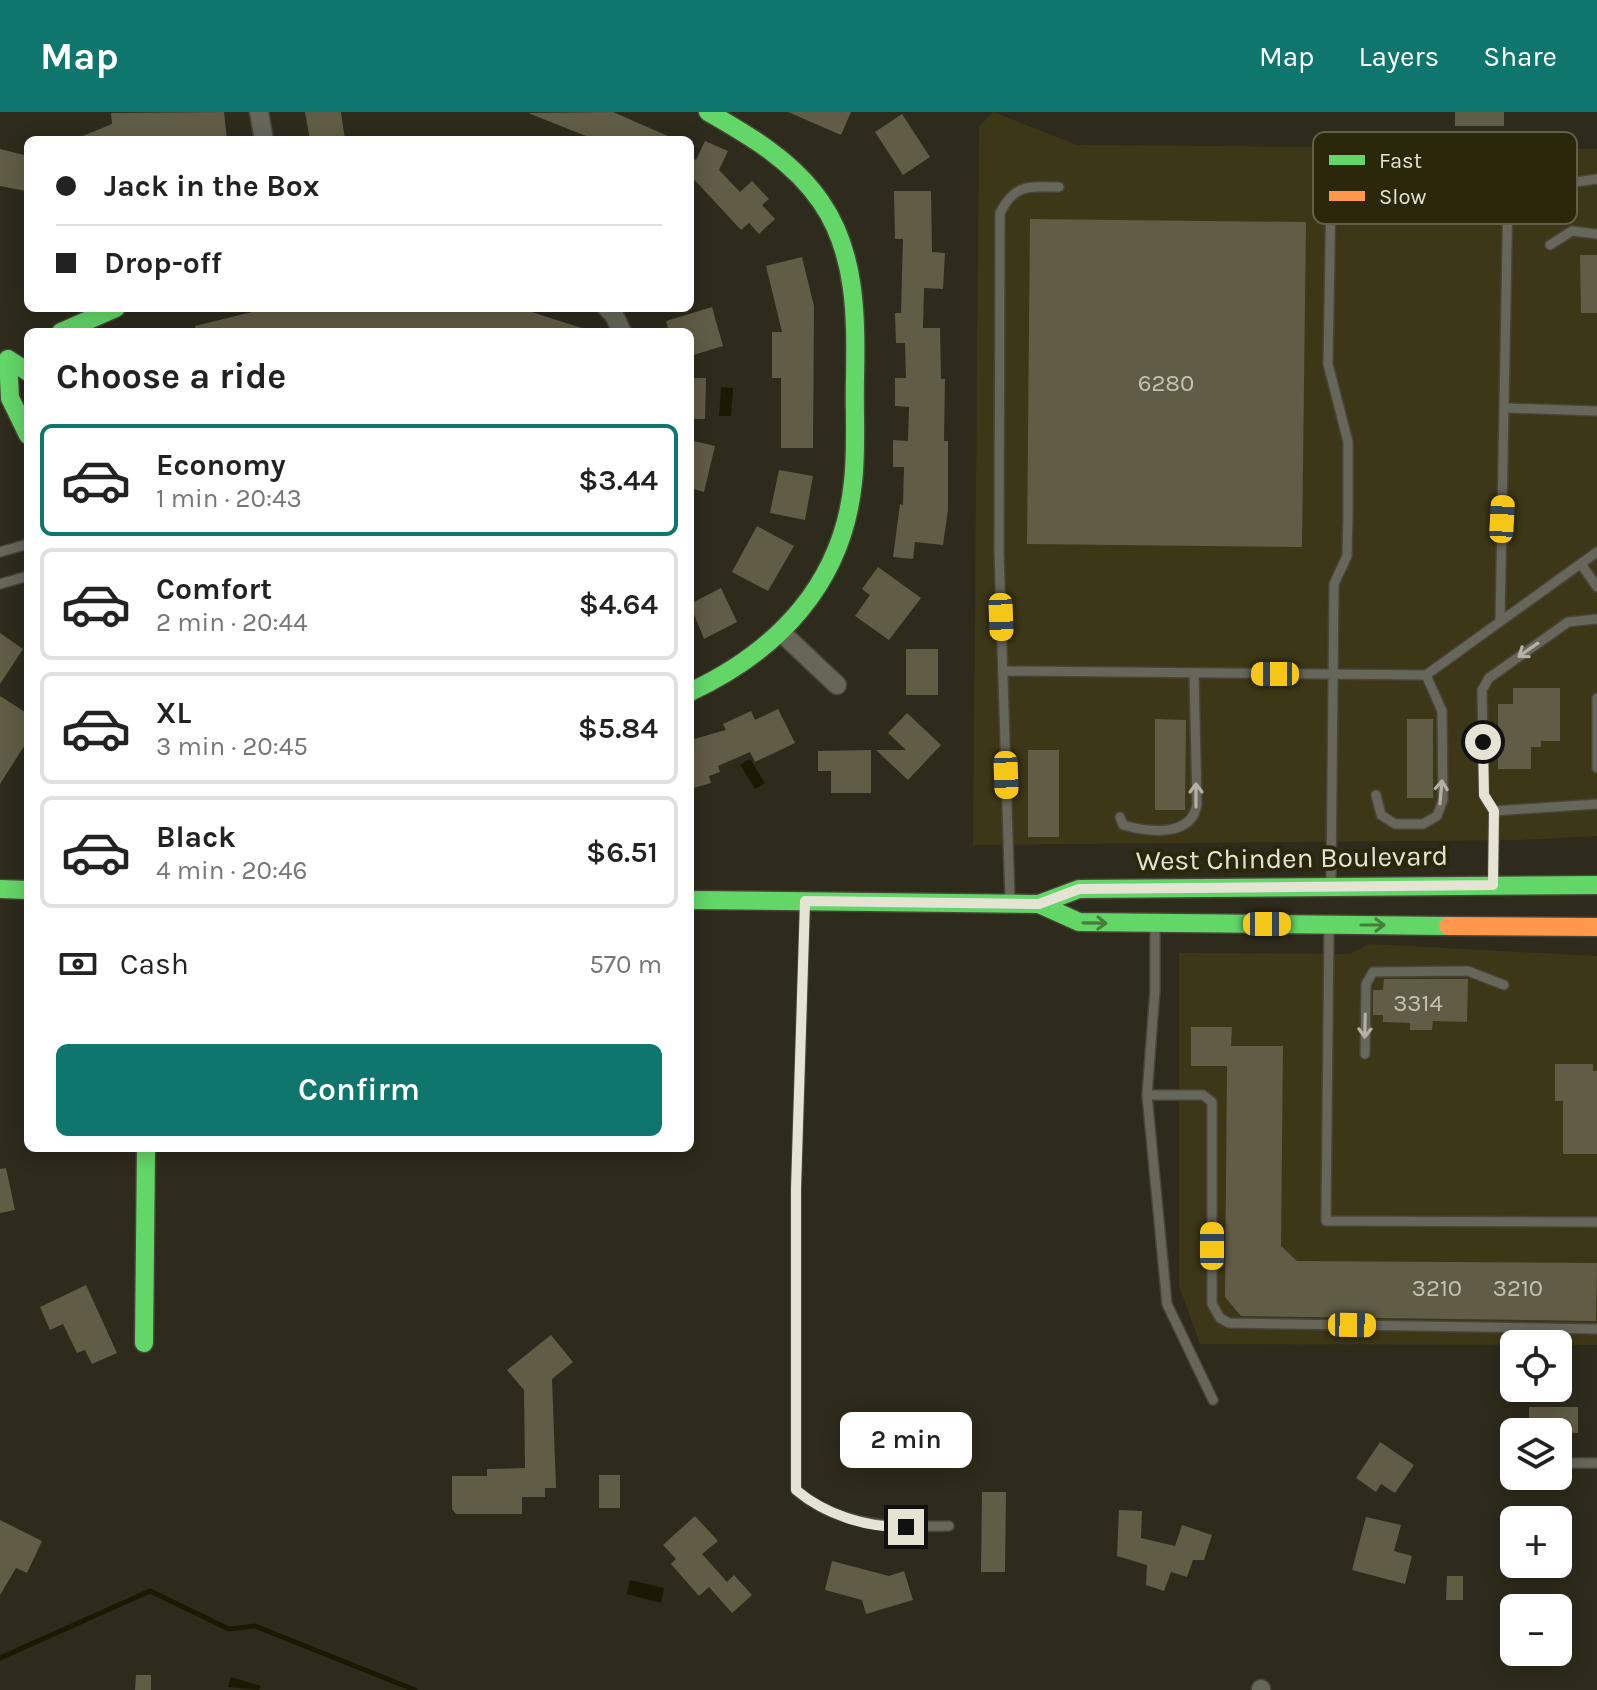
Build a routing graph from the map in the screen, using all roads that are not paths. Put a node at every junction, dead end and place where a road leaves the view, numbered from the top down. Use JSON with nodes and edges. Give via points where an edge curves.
{"nodes":[{"id":1,"x":259,"y":112,"type":"edge"},
{"id":2,"x":708,"y":112,"type":"edge"},
{"id":3,"x":263,"y":136,"type":"edge"},
{"id":4,"x":1597,"y":179,"type":"edge"},
{"id":5,"x":1577,"y":182,"type":"edge"},
{"id":6,"x":1059,"y":187,"type":"dead end"},
{"id":7,"x":1330,"y":224,"type":"edge"},
{"id":8,"x":1508,"y":224,"type":"edge"},
{"id":9,"x":1597,"y":234,"type":"edge"},
{"id":10,"x":1550,"y":245,"type":"dead end"},
{"id":11,"x":107,"y":312,"type":"edge"},
{"id":12,"x":70,"y":328,"type":"edge"},
{"id":13,"x":24,"y":350,"type":"edge"},
{"id":14,"x":4,"y":353,"type":"edge"},
{"id":15,"x":24,"y":369,"type":"edge"},
{"id":16,"x":1505,"y":408,"type":"junction"},
{"id":17,"x":1597,"y":411,"type":"edge"},
{"id":18,"x":24,"y":427,"type":"edge"},
{"id":19,"x":24,"y":545,"type":"edge"},
{"id":20,"x":0,"y":552,"type":"edge"},
{"id":21,"x":1597,"y":552,"type":"edge"},
{"id":22,"x":1581,"y":564,"type":"junction"},
{"id":23,"x":24,"y":577,"type":"edge"},
{"id":24,"x":0,"y":584,"type":"edge"},
{"id":25,"x":1597,"y":587,"type":"edge"},
{"id":26,"x":1597,"y":619,"type":"edge"},
{"id":27,"x":1500,"y":621,"type":"junction"},
{"id":28,"x":783,"y":634,"type":"junction"},
{"id":29,"x":1003,"y":671,"type":"junction"},
{"id":30,"x":1194,"y":673,"type":"junction"},
{"id":31,"x":1334,"y":674,"type":"junction"},
{"id":32,"x":1426,"y":675,"type":"junction"},
{"id":33,"x":837,"y":685,"type":"dead end"},
{"id":34,"x":694,"y":690,"type":"edge"},
{"id":35,"x":1597,"y":698,"type":"edge"},
{"id":36,"x":1597,"y":768,"type":"edge"},
{"id":37,"x":1376,"y":795,"type":"dead end"},
{"id":38,"x":1597,"y":804,"type":"edge"},
{"id":39,"x":1494,"y":811,"type":"junction"},
{"id":40,"x":1120,"y":817,"type":"dead end"},
{"id":41,"x":1308,"y":885,"type":"junction"},
{"id":42,"x":1331,"y":885,"type":"junction"},
{"id":43,"x":1493,"y":885,"type":"junction"},
{"id":44,"x":1597,"y":885,"type":"edge"},
{"id":45,"x":0,"y":889,"type":"edge"},
{"id":46,"x":24,"y":890,"type":"edge"},
{"id":47,"x":694,"y":900,"type":"edge"},
{"id":48,"x":805,"y":901,"type":"junction"},
{"id":49,"x":1039,"y":904,"type":"junction"},
{"id":50,"x":1010,"y":905,"type":"junction"},
{"id":51,"x":1155,"y":924,"type":"junction"},
{"id":52,"x":1329,"y":924,"type":"junction"},
{"id":53,"x":1597,"y":927,"type":"edge"},
{"id":54,"x":1504,"y":985,"type":"dead end"},
{"id":55,"x":1365,"y":1054,"type":"dead end"},
{"id":56,"x":1147,"y":1095,"type":"junction"},
{"id":57,"x":146,"y":1152,"type":"edge"},
{"id":58,"x":1597,"y":1222,"type":"edge"},
{"id":59,"x":1597,"y":1329,"type":"edge"},
{"id":60,"x":144,"y":1343,"type":"dead end"},
{"id":61,"x":1213,"y":1400,"type":"dead end"},
{"id":62,"x":1572,"y":1463,"type":"edge"},
{"id":63,"x":1597,"y":1463,"type":"edge"},
{"id":64,"x":949,"y":1526,"type":"dead end"}],
"edges":[{"from":1,"to":3,"type":"street"},
{"from":2,"to":28,"type":"main road","via":[[777,154],[802,178],[836,230],[853,284],[853,486],[836,555],[814,598]]},
{"from":4,"to":5,"type":"lane"},
{"from":6,"to":29,"type":"lane","via":[[1025,187],[1008,196],[1000,213]]},
{"from":7,"to":31,"type":"lane","via":[[1328,364],[1348,442],[1347,556],[1334,584]]},
{"from":8,"to":16,"type":"lane"},
{"from":9,"to":10,"type":"lane","via":[[1572,231]]},
{"from":11,"to":12,"type":"main road"},
{"from":13,"to":14,"type":"street"},
{"from":14,"to":15,"type":"main road"},
{"from":14,"to":18,"type":"main road","via":[[10,398]]},
{"from":16,"to":17,"type":"lane"},
{"from":16,"to":27,"type":"lane"},
{"from":19,"to":20,"type":"lane"},
{"from":21,"to":22,"type":"lane"},
{"from":22,"to":25,"type":"lane"},
{"from":22,"to":27,"type":"lane"},
{"from":23,"to":24,"type":"lane"},
{"from":26,"to":39,"type":"lane","one_way":true,"via":[[1568,622],[1489,678],[1482,690],[1484,795]]},
{"from":27,"to":32,"type":"lane"},
{"from":28,"to":33,"type":"street"},
{"from":28,"to":34,"type":"main road","via":[[729,674]]},
{"from":29,"to":30,"type":"lane"},
{"from":29,"to":50,"type":"lane"},
{"from":30,"to":31,"type":"lane"},
{"from":40,"to":30,"type":"lane","one_way":true,"via":[[1123,825],[1138,829],[1180,828],[1196,812]]},
{"from":31,"to":32,"type":"lane"},
{"from":31,"to":42,"type":"lane"},
{"from":37,"to":32,"type":"lane","one_way":true,"via":[[1381,815],[1395,824],[1423,824],[1437,816],[1443,800],[1442,711]]},
{"from":35,"to":36,"type":"lane"},
{"from":38,"to":39,"type":"lane"},
{"from":39,"to":43,"type":"lane"},
{"from":41,"to":42,"type":"main road","name":"West Chinden Boulevard"},
{"from":41,"to":49,"type":"main road","name":"West Chinden Boulevard","via":[[1079,889]]},
{"from":41,"to":51,"type":"main road","via":[[1265,904],[1177,905]]},
{"from":42,"to":43,"type":"main road","name":"West Chinden Boulevard"},
{"from":43,"to":44,"type":"main road","name":"West Chinden Boulevard"},
{"from":45,"to":46,"type":"main road"},
{"from":47,"to":48,"type":"main road"},
{"from":48,"to":50,"type":"main road"},
{"from":48,"to":64,"type":"lane","via":[[796,1189],[796,1490],[840,1516],[884,1527]]},
{"from":49,"to":50,"type":"main road"},
{"from":49,"to":51,"type":"main road","one_way":true,"via":[[1079,922]]},
{"from":51,"to":52,"type":"main road"},
{"from":51,"to":56,"type":"lane"},
{"from":52,"to":53,"type":"main road","one_way":true},
{"from":52,"to":58,"type":"lane","via":[[1326,1221]]},
{"from":54,"to":55,"type":"lane","one_way":true,"via":[[1468,971],[1373,972],[1366,984]]},
{"from":56,"to":59,"type":"lane","via":[[1203,1095],[1212,1102],[1212,1304],[1229,1323]]},
{"from":56,"to":61,"type":"lane","via":[[1167,1304]]},
{"from":57,"to":60,"type":"main road"},
{"from":62,"to":63,"type":"lane"}]}
